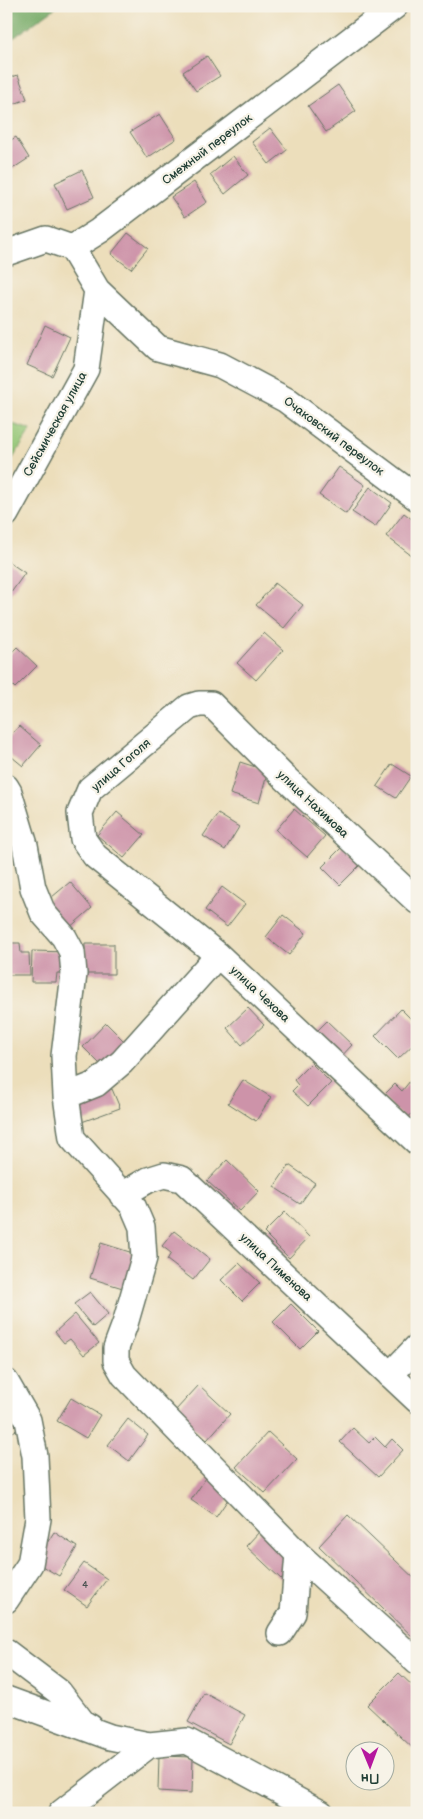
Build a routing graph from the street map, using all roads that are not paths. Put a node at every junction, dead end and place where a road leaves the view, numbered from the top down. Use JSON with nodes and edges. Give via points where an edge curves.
{"nodes":[{"id":1,"x":396,"y":6,"type":"edge"},
{"id":2,"x":72,"y":248,"type":"junction"},
{"id":3,"x":6,"y":253,"type":"edge"},
{"id":4,"x":97,"y":290,"type":"junction"},
{"id":5,"x":417,"y":498,"type":"edge"},
{"id":6,"x":6,"y":514,"type":"edge"},
{"id":7,"x":211,"y":704,"type":"joint"},
{"id":8,"x":6,"y":787,"type":"edge"},
{"id":9,"x":95,"y":856,"type":"joint"},
{"id":10,"x":417,"y":901,"type":"edge"},
{"id":11,"x":218,"y":955,"type":"junction"},
{"id":12,"x":66,"y":1096,"type":"junction"},
{"id":13,"x":417,"y":1142,"type":"edge"},
{"id":14,"x":122,"y":1195,"type":"junction"},
{"id":15,"x":417,"y":1347,"type":"edge"},
{"id":16,"x":390,"y":1375,"type":"junction"},
{"id":17,"x":6,"y":1382,"type":"edge"},
{"id":18,"x":417,"y":1400,"type":"edge"},
{"id":19,"x":298,"y":1554,"type":"junction"},
{"id":20,"x":6,"y":1600,"type":"edge"},
{"id":21,"x":280,"y":1633,"type":"dead end"},
{"id":22,"x":6,"y":1652,"type":"edge"},
{"id":23,"x":417,"y":1662,"type":"edge"},
{"id":24,"x":6,"y":1699,"type":"edge"},
{"id":25,"x":110,"y":1737,"type":"junction"},
{"id":26,"x":149,"y":1745,"type":"junction"},
{"id":27,"x":61,"y":1813,"type":"edge"},
{"id":28,"x":321,"y":1813,"type":"edge"}],
"edges":[{"from":1,"to":2,"type":"street","name":"Смежный переулок","via":[[99,231]]},
{"from":2,"to":3,"type":"street","via":[[46,239]]},
{"from":2,"to":4,"type":"street"},
{"from":4,"to":5,"type":"street","name":"Очаковский переулок","via":[[158,348],[220,365],[286,400]]},
{"from":4,"to":6,"type":"street","name":"Сейсмическая улица","via":[[86,369]]},
{"from":7,"to":9,"type":"street","name":"улица Гоголя","via":[[189,707],[90,789],[80,813],[83,839]]},
{"from":7,"to":10,"type":"street","name":"улица Нахимова"},
{"from":8,"to":12,"type":"street","via":[[25,845],[33,888],[43,913],[64,937],[72,952],[74,974],[64,1056]]},
{"from":9,"to":11,"type":"street","name":"улица Чехова"},
{"from":11,"to":12,"type":"street","via":[[122,1062],[96,1084]]},
{"from":11,"to":13,"type":"street","name":"улица Чехова"},
{"from":12,"to":14,"type":"street","via":[[72,1138]]},
{"from":14,"to":16,"type":"street","name":"улица Пименова","via":[[164,1175],[182,1180]]},
{"from":14,"to":19,"type":"street","via":[[134,1206],[142,1227],[144,1258],[116,1348],[116,1361],[124,1375]]},
{"from":15,"to":16,"type":"street"},
{"from":16,"to":18,"type":"street","name":"улица Пименова"},
{"from":17,"to":20,"type":"street","via":[[28,1420],[35,1456],[38,1519],[30,1564]]},
{"from":19,"to":21,"type":"street","via":[[293,1613]]},
{"from":19,"to":23,"type":"street"},
{"from":22,"to":25,"type":"street","via":[[59,1692],[83,1723]]},
{"from":24,"to":25,"type":"street"},
{"from":25,"to":26,"type":"street"},
{"from":26,"to":27,"type":"street"},
{"from":26,"to":28,"type":"street","via":[[187,1741]]}]}
